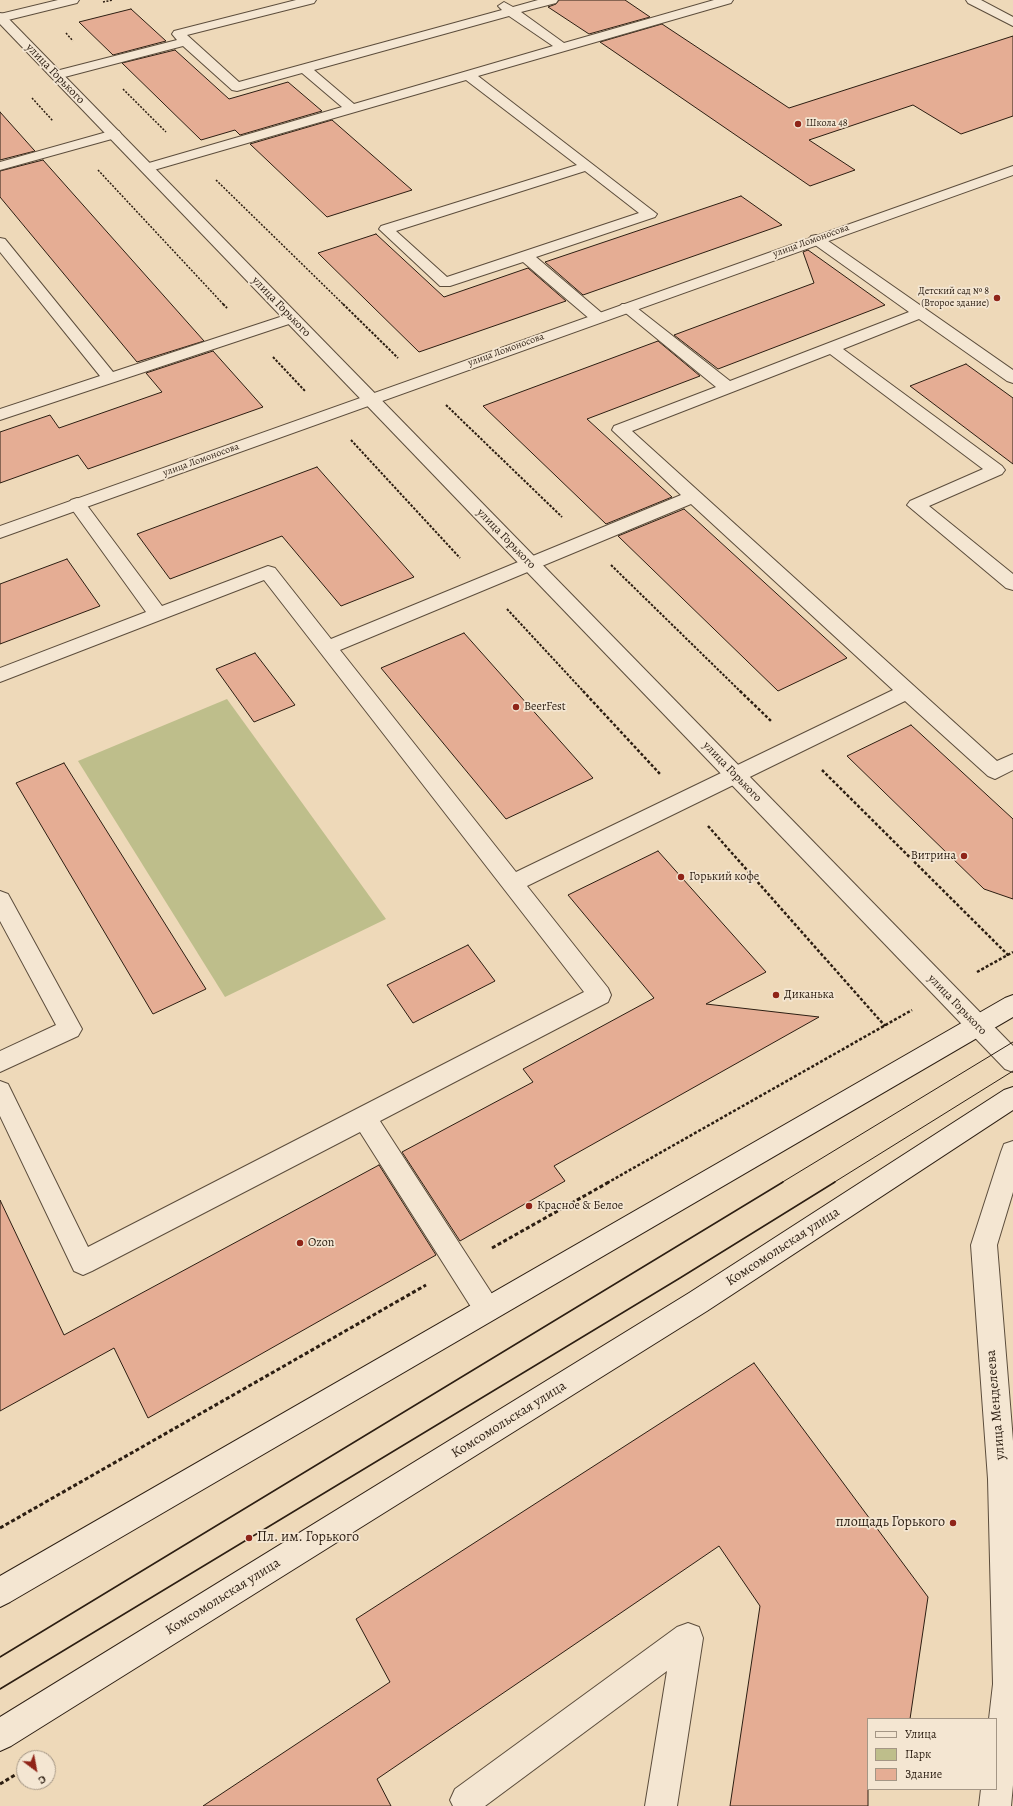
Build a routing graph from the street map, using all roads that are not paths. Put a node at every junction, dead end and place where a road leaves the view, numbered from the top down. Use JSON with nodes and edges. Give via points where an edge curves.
{"nodes":[{"id":1,"x":73,"y":0,"type":"edge"},
{"id":2,"x":310,"y":0,"type":"edge"},
{"id":3,"x":496,"y":0,"type":"edge"},
{"id":4,"x":552,"y":0,"type":"edge"},
{"id":5,"x":727,"y":0,"type":"edge"},
{"id":6,"x":972,"y":0,"type":"edge"},
{"id":7,"x":512,"y":11,"type":"junction"},
{"id":8,"x":0,"y":17,"type":"edge"},
{"id":9,"x":1013,"y":22,"type":"edge"},
{"id":10,"x":186,"y":41,"type":"junction"},
{"id":11,"x":563,"y":48,"type":"junction"},
{"id":12,"x":304,"y":68,"type":"junction"},
{"id":13,"x":57,"y":75,"type":"junction"},
{"id":14,"x":468,"y":75,"type":"junction"},
{"id":15,"x":352,"y":109,"type":"junction"},
{"id":16,"x":114,"y":134,"type":"junction"},
{"id":17,"x":0,"y":166,"type":"edge"},
{"id":18,"x":587,"y":166,"type":"junction"},
{"id":19,"x":147,"y":168,"type":"junction"},
{"id":20,"x":1013,"y":170,"type":"edge"},
{"id":21,"x":816,"y":239,"type":"junction"},
{"id":22,"x":0,"y":242,"type":"edge"},
{"id":23,"x":526,"y":256,"type":"junction"},
{"id":24,"x":627,"y":307,"type":"junction"},
{"id":25,"x":921,"y":313,"type":"junction"},
{"id":26,"x":598,"y":317,"type":"junction"},
{"id":27,"x":292,"y":318,"type":"junction"},
{"id":28,"x":832,"y":348,"type":"junction"},
{"id":29,"x":110,"y":378,"type":"junction"},
{"id":30,"x":1013,"y":378,"type":"edge"},
{"id":31,"x":728,"y":388,"type":"junction"},
{"id":32,"x":370,"y":399,"type":"junction"},
{"id":33,"x":0,"y":415,"type":"edge"},
{"id":34,"x":694,"y":496,"type":"junction"},
{"id":35,"x":76,"y":504,"type":"junction"},
{"id":36,"x":0,"y":532,"type":"edge"},
{"id":37,"x":530,"y":564,"type":"junction"},
{"id":38,"x":1013,"y":584,"type":"edge"},
{"id":39,"x":158,"y":614,"type":"junction"},
{"id":40,"x":327,"y":648,"type":"junction"},
{"id":41,"x":0,"y":675,"type":"edge"},
{"id":42,"x":908,"y":691,"type":"junction"},
{"id":43,"x":1013,"y":761,"type":"edge"},
{"id":44,"x":735,"y":775,"type":"junction"},
{"id":45,"x":512,"y":884,"type":"junction"},
{"id":46,"x":0,"y":900,"type":"edge"},
{"id":47,"x":1013,"y":1005,"type":"edge"},
{"id":48,"x":977,"y":1026,"type":"junction"},
{"id":49,"x":0,"y":1062,"type":"edge"},
{"id":50,"x":1013,"y":1062,"type":"edge"},
{"id":51,"x":0,"y":1091,"type":"edge"},
{"id":52,"x":1013,"y":1097,"type":"edge"},
{"id":53,"x":364,"y":1117,"type":"junction"},
{"id":54,"x":1013,"y":1152,"type":"edge"},
{"id":55,"x":488,"y":1310,"type":"junction"},
{"id":56,"x":0,"y":1592,"type":"edge"},
{"id":57,"x":1010,"y":1682,"type":"edge"},
{"id":58,"x":0,"y":1735,"type":"edge"},
{"id":59,"x":997,"y":1789,"type":"edge"},
{"id":60,"x":997,"y":1790,"type":"edge"},
{"id":61,"x":469,"y":1806,"type":"edge"},
{"id":62,"x":661,"y":1806,"type":"edge"},
{"id":63,"x":995,"y":1806,"type":"edge"}],
"edges":[{"from":1,"to":8,"type":"street"},
{"from":2,"to":10,"type":"street","via":[[269,8],[178,34]]},
{"from":3,"to":7,"type":"street"},
{"from":4,"to":7,"type":"street"},
{"from":5,"to":11,"type":"street"},
{"from":6,"to":9,"type":"street"},
{"from":7,"to":11,"type":"street"},
{"from":7,"to":12,"type":"street"},
{"from":8,"to":13,"type":"street","name":"улица Горького"},
{"from":10,"to":12,"type":"street","via":[[237,87]]},
{"from":10,"to":13,"type":"street"},
{"from":11,"to":14,"type":"street"},
{"from":12,"to":15,"type":"street"},
{"from":13,"to":16,"type":"street","name":"улица Горького"},
{"from":14,"to":15,"type":"street"},
{"from":14,"to":18,"type":"street"},
{"from":15,"to":19,"type":"street"},
{"from":16,"to":17,"type":"street"},
{"from":16,"to":19,"type":"street","name":"улица Горького"},
{"from":18,"to":23,"type":"street","via":[[650,214]]},
{"from":18,"to":23,"type":"street","via":[[386,229],[445,284]]},
{"from":19,"to":27,"type":"street","name":"улица Горького"},
{"from":20,"to":21,"type":"street","name":"улица Ломоносова"},
{"from":21,"to":24,"type":"street","name":"улица Ломоносова"},
{"from":21,"to":25,"type":"street"},
{"from":22,"to":29,"type":"street"},
{"from":23,"to":26,"type":"street"},
{"from":24,"to":26,"type":"street","name":"улица Ломоносова"},
{"from":24,"to":31,"type":"street"},
{"from":25,"to":28,"type":"street"},
{"from":25,"to":30,"type":"street"},
{"from":26,"to":32,"type":"street","name":"улица Ломоносова"},
{"from":27,"to":29,"type":"street"},
{"from":27,"to":32,"type":"street","name":"улица Горького"},
{"from":28,"to":31,"type":"street"},
{"from":28,"to":38,"type":"street","via":[[996,470],[916,505]]},
{"from":29,"to":33,"type":"street"},
{"from":31,"to":34,"type":"street","via":[[620,430]]},
{"from":32,"to":35,"type":"street","name":"улица Ломоносова"},
{"from":32,"to":37,"type":"street","name":"улица Горького"},
{"from":34,"to":37,"type":"street"},
{"from":34,"to":42,"type":"street"},
{"from":35,"to":36,"type":"street","name":"улица Ломоносова"},
{"from":35,"to":39,"type":"street"},
{"from":37,"to":40,"type":"street"},
{"from":37,"to":44,"type":"street","name":"улица Горького"},
{"from":39,"to":40,"type":"street","via":[[268,572]]},
{"from":39,"to":41,"type":"street"},
{"from":40,"to":45,"type":"street"},
{"from":42,"to":43,"type":"street","via":[[995,770]]},
{"from":42,"to":44,"type":"street"},
{"from":44,"to":45,"type":"street"},
{"from":44,"to":48,"type":"street","name":"улица Горького"},
{"from":45,"to":53,"type":"street","via":[[600,995]]},
{"from":46,"to":49,"type":"street","via":[[70,1029]]},
{"from":47,"to":48,"type":"street"},
{"from":48,"to":50,"type":"street","name":"улица Горького"},
{"from":48,"to":55,"type":"street"},
{"from":51,"to":53,"type":"street","via":[[83,1263]]},
{"from":52,"to":58,"type":"street","name":"Комсомольская улица","via":[[698,1302]]},
{"from":53,"to":55,"type":"street"},
{"from":54,"to":57,"type":"street","name":"улица Менделеева","via":[[984,1245],[1002,1479]]},
{"from":55,"to":56,"type":"street"},
{"from":57,"to":59,"type":"street","name":"улица Менделеева"},
{"from":60,"to":63,"type":"street","name":"улица Менделеева"},
{"from":61,"to":62,"type":"street","via":[[466,1800],[688,1638]]}]}
